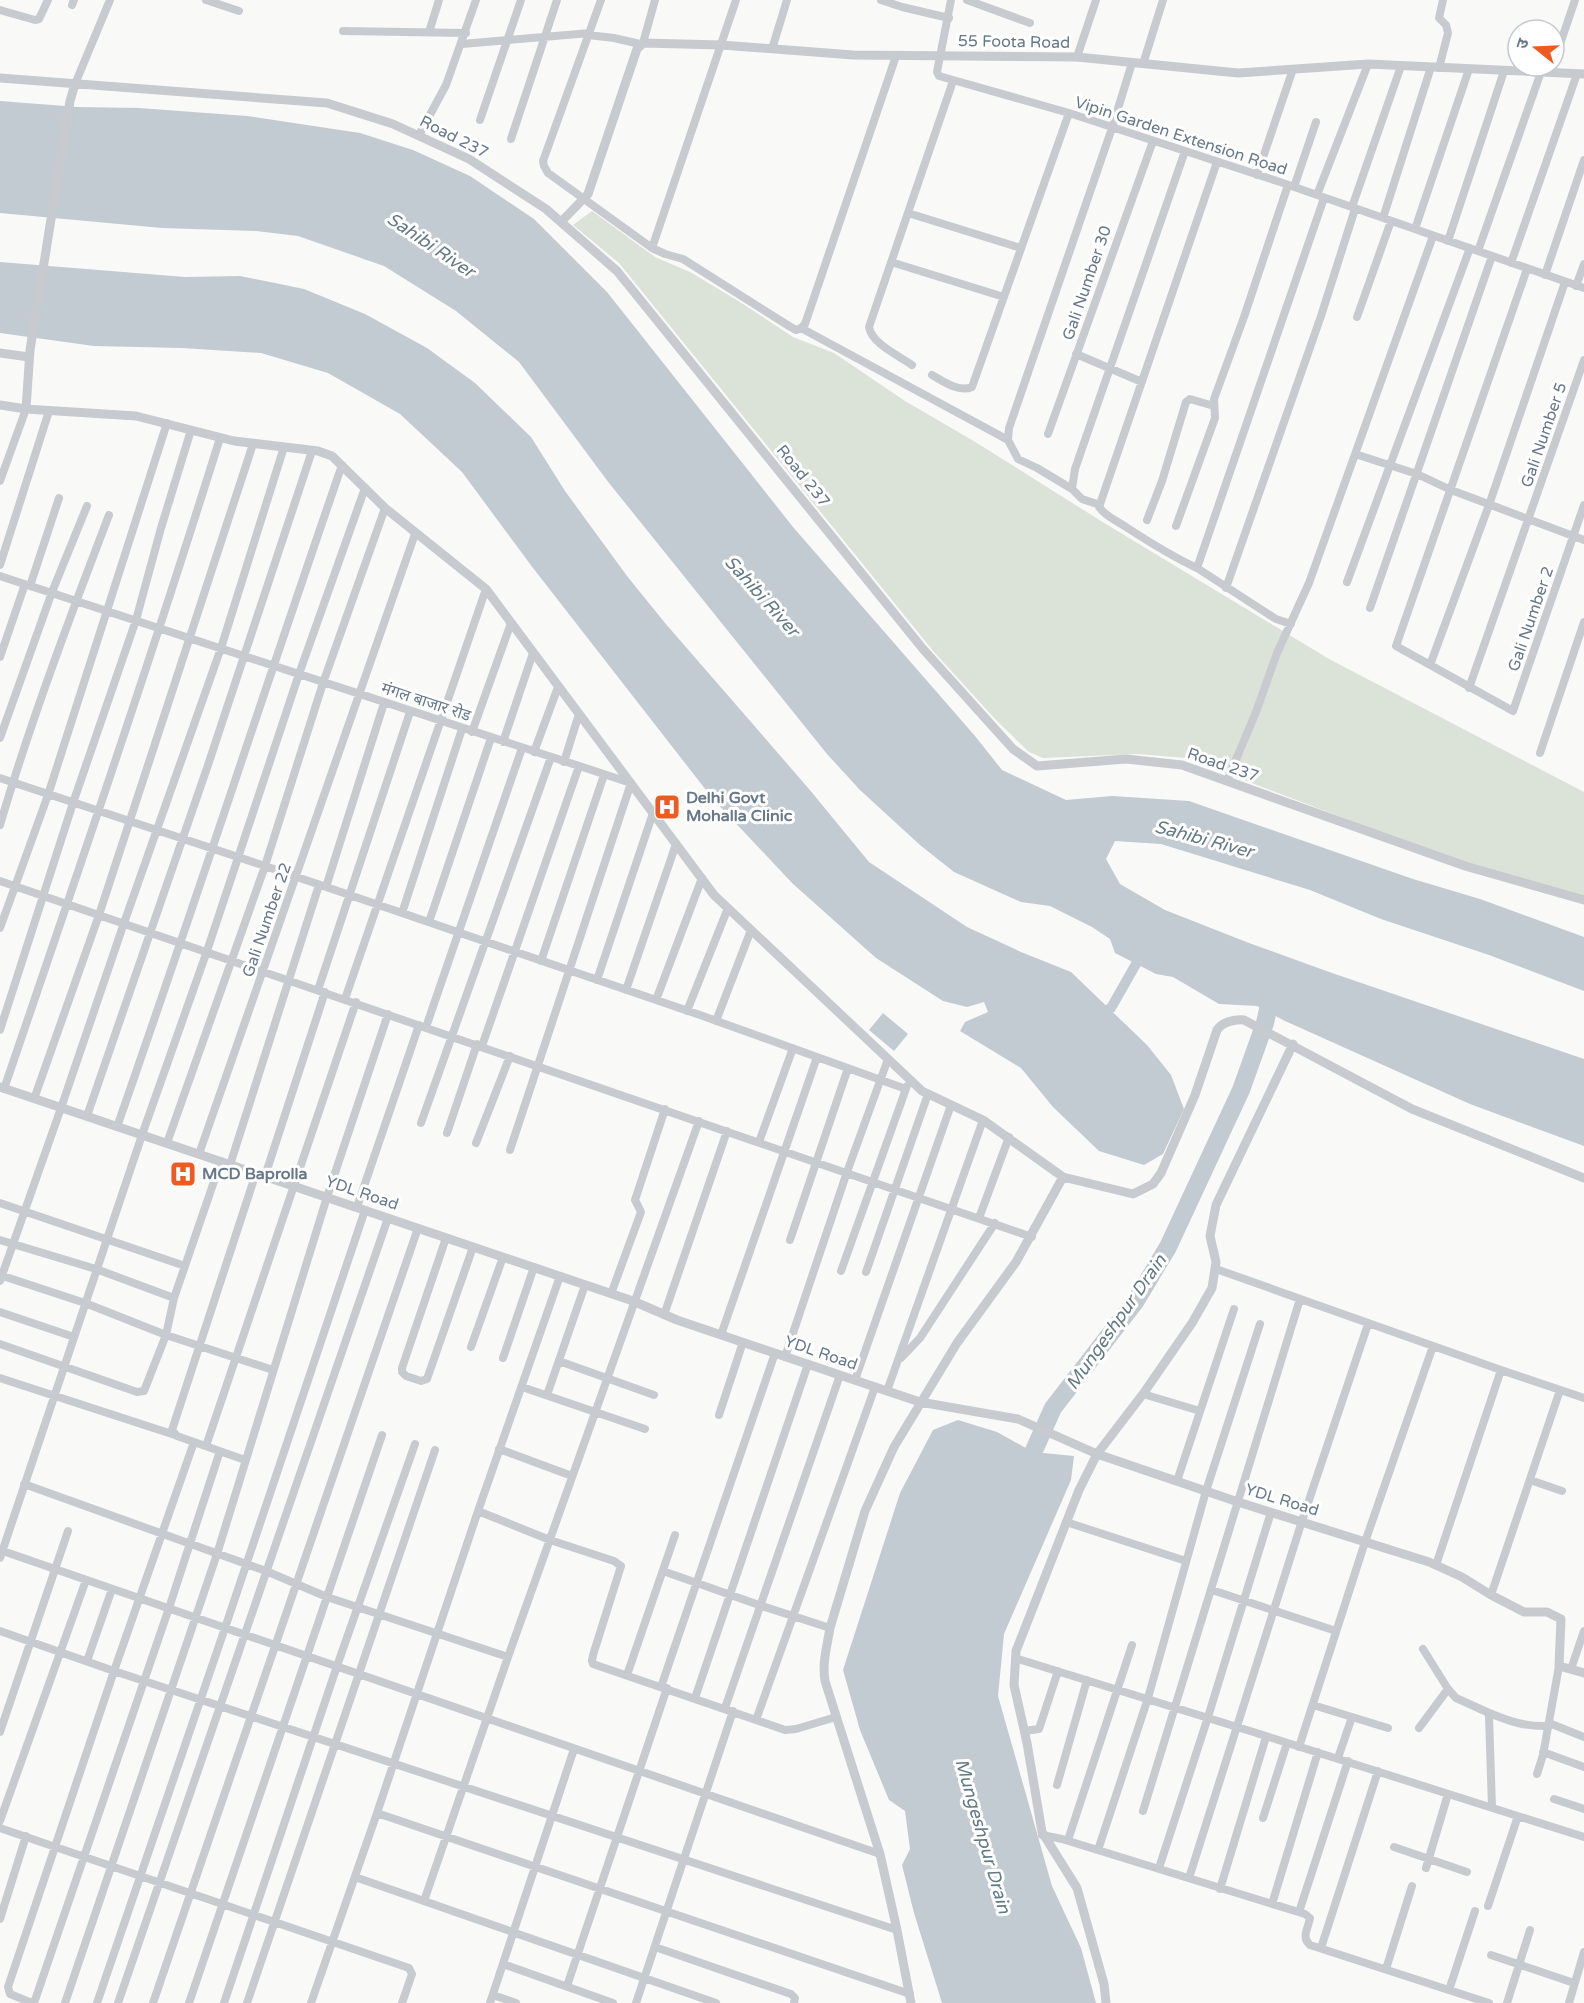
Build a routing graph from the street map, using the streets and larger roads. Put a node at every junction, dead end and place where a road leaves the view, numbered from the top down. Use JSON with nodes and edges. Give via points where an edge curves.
{"nodes":[{"id":1,"x":48,"y":0,"type":"edge"},
{"id":2,"x":110,"y":0,"type":"edge"},
{"id":3,"x":206,"y":0,"type":"edge"},
{"id":4,"x":440,"y":0,"type":"edge"},
{"id":5,"x":476,"y":0,"type":"edge"},
{"id":6,"x":521,"y":0,"type":"edge"},
{"id":7,"x":557,"y":0,"type":"edge"},
{"id":8,"x":601,"y":0,"type":"edge"},
{"id":9,"x":655,"y":0,"type":"edge"},
{"id":10,"x":736,"y":0,"type":"edge"},
{"id":11,"x":787,"y":0,"type":"edge"},
{"id":12,"x":881,"y":0,"type":"edge"},
{"id":13,"x":950,"y":0,"type":"edge"},
{"id":14,"x":967,"y":0,"type":"edge"},
{"id":15,"x":1096,"y":0,"type":"edge"},
{"id":16,"x":1163,"y":0,"type":"edge"},
{"id":17,"x":1443,"y":0,"type":"edge"},
{"id":18,"x":1575,"y":0,"type":"edge"},
{"id":19,"x":0,"y":10,"type":"edge"},
{"id":20,"x":239,"y":11,"type":"dead end"},
{"id":21,"x":949,"y":18,"type":"junction"},
{"id":22,"x":1030,"y":23,"type":"dead end"},
{"id":23,"x":1566,"y":24,"type":"edge"},
{"id":24,"x":343,"y":30,"type":"dead end"},
{"id":25,"x":429,"y":32,"type":"junction"},
{"id":26,"x":466,"y":33,"type":"junction"},
{"id":27,"x":589,"y":34,"type":"junction"},
{"id":28,"x":545,"y":37,"type":"junction"},
{"id":29,"x":507,"y":40,"type":"junction"},
{"id":30,"x":641,"y":44,"type":"junction"},
{"id":31,"x":462,"y":45,"type":"junction"},
{"id":32,"x":721,"y":45,"type":"junction"},
{"id":33,"x":772,"y":49,"type":"junction"},
{"id":34,"x":897,"y":56,"type":"junction"},
{"id":35,"x":940,"y":56,"type":"junction"},
{"id":36,"x":1077,"y":57,"type":"junction"},
{"id":37,"x":1132,"y":63,"type":"junction"},
{"id":38,"x":1143,"y":64,"type":"junction"},
{"id":39,"x":1368,"y":64,"type":"junction"},
{"id":40,"x":1401,"y":66,"type":"junction"},
{"id":41,"x":1435,"y":67,"type":"junction"},
{"id":42,"x":1293,"y":69,"type":"junction"},
{"id":43,"x":1469,"y":69,"type":"junction"},
{"id":44,"x":1504,"y":70,"type":"joint"},
{"id":45,"x":1566,"y":71,"type":"edge"},
{"id":46,"x":1581,"y":74,"type":"edge"},
{"id":47,"x":0,"y":78,"type":"edge"},
{"id":48,"x":1546,"y":78,"type":"edge"},
{"id":49,"x":953,"y":81,"type":"junction"},
{"id":50,"x":75,"y":84,"type":"junction"},
{"id":51,"x":1069,"y":113,"type":"junction"},
{"id":52,"x":480,"y":120,"type":"dead end"},
{"id":53,"x":1316,"y":122,"type":"dead end"},
{"id":54,"x":1112,"y":128,"type":"junction"},
{"id":55,"x":418,"y":135,"type":"junction"},
{"id":56,"x":511,"y":139,"type":"dead end"},
{"id":57,"x":1153,"y":141,"type":"junction"},
{"id":58,"x":1185,"y":151,"type":"junction"},
{"id":59,"x":1584,"y":160,"type":"edge"},
{"id":60,"x":1217,"y":162,"type":"junction"},
{"id":61,"x":1257,"y":175,"type":"junction"},
{"id":62,"x":1291,"y":186,"type":"junction"},
{"id":63,"x":1321,"y":196,"type":"junction"},
{"id":64,"x":585,"y":198,"type":"junction"},
{"id":65,"x":1354,"y":208,"type":"junction"},
{"id":66,"x":908,"y":213,"type":"junction"},
{"id":67,"x":1387,"y":220,"type":"junction"},
{"id":68,"x":561,"y":222,"type":"junction"},
{"id":69,"x":1415,"y":229,"type":"junction"},
{"id":70,"x":1433,"y":236,"type":"junction"},
{"id":71,"x":1448,"y":241,"type":"junction"},
{"id":72,"x":652,"y":248,"type":"junction"},
{"id":73,"x":1021,"y":248,"type":"junction"},
{"id":74,"x":1474,"y":250,"type":"junction"},
{"id":75,"x":1492,"y":256,"type":"junction"},
{"id":76,"x":891,"y":262,"type":"junction"},
{"id":77,"x":1511,"y":263,"type":"junction"},
{"id":78,"x":1584,"y":264,"type":"edge"},
{"id":79,"x":1527,"y":269,"type":"junction"},
{"id":80,"x":1545,"y":275,"type":"junction"},
{"id":81,"x":1564,"y":282,"type":"junction"},
{"id":82,"x":1580,"y":287,"type":"edge"},
{"id":83,"x":1004,"y":297,"type":"junction"},
{"id":84,"x":1357,"y":317,"type":"dead end"},
{"id":85,"x":801,"y":328,"type":"junction"},
{"id":86,"x":0,"y":353,"type":"edge"},
{"id":87,"x":30,"y":353,"type":"junction"},
{"id":88,"x":1076,"y":354,"type":"junction"},
{"id":89,"x":1584,"y":360,"type":"edge"},
{"id":90,"x":912,"y":365,"type":"dead end"},
{"id":91,"x":1110,"y":367,"type":"junction"},
{"id":92,"x":932,"y":375,"type":"dead end"},
{"id":93,"x":1142,"y":382,"type":"junction"},
{"id":94,"x":0,"y":405,"type":"edge"},
{"id":95,"x":1214,"y":406,"type":"junction"},
{"id":96,"x":26,"y":409,"type":"junction"},
{"id":97,"x":50,"y":411,"type":"junction"},
{"id":98,"x":167,"y":423,"type":"junction"},
{"id":99,"x":191,"y":430,"type":"junction"},
{"id":100,"x":1048,"y":434,"type":"dead end"},
{"id":101,"x":220,"y":438,"type":"junction"},
{"id":102,"x":1008,"y":440,"type":"junction"},
{"id":103,"x":253,"y":444,"type":"junction"},
{"id":104,"x":284,"y":447,"type":"junction"},
{"id":105,"x":312,"y":451,"type":"junction"},
{"id":106,"x":1355,"y":454,"type":"junction"},
{"id":107,"x":342,"y":465,"type":"junction"},
{"id":108,"x":1390,"y":465,"type":"junction"},
{"id":109,"x":1417,"y":474,"type":"junction"},
{"id":110,"x":0,"y":481,"type":"edge"},
{"id":111,"x":365,"y":488,"type":"junction"},
{"id":112,"x":1072,"y":489,"type":"junction"},
{"id":113,"x":1451,"y":490,"type":"junction"},
{"id":114,"x":59,"y":498,"type":"dead end"},
{"id":115,"x":1100,"y":505,"type":"junction"},
{"id":116,"x":1489,"y":505,"type":"junction"},
{"id":117,"x":1584,"y":505,"type":"edge"},
{"id":118,"x":87,"y":506,"type":"dead end"},
{"id":119,"x":385,"y":508,"type":"junction"},
{"id":120,"x":109,"y":515,"type":"dead end"},
{"id":121,"x":1147,"y":520,"type":"dead end"},
{"id":122,"x":1529,"y":520,"type":"junction"},
{"id":123,"x":1176,"y":526,"type":"dead end"},
{"id":124,"x":415,"y":534,"type":"junction"},
{"id":125,"x":1574,"y":536,"type":"junction"},
{"id":126,"x":1584,"y":540,"type":"edge"},
{"id":127,"x":0,"y":565,"type":"edge"},
{"id":128,"x":1197,"y":568,"type":"junction"},
{"id":129,"x":0,"y":576,"type":"edge"},
{"id":130,"x":1347,"y":582,"type":"dead end"},
{"id":131,"x":28,"y":585,"type":"junction"},
{"id":132,"x":1226,"y":588,"type":"junction"},
{"id":133,"x":486,"y":589,"type":"junction"},
{"id":134,"x":52,"y":592,"type":"junction"},
{"id":135,"x":77,"y":600,"type":"junction"},
{"id":136,"x":1371,"y":608,"type":"dead end"},
{"id":137,"x":108,"y":610,"type":"junction"},
{"id":138,"x":136,"y":620,"type":"junction"},
{"id":139,"x":1584,"y":622,"type":"edge"},
{"id":140,"x":511,"y":623,"type":"junction"},
{"id":141,"x":1291,"y":624,"type":"junction"},
{"id":142,"x":161,"y":628,"type":"junction"},
{"id":143,"x":190,"y":638,"type":"junction"},
{"id":144,"x":221,"y":648,"type":"junction"},
{"id":145,"x":533,"y":652,"type":"junction"},
{"id":146,"x":243,"y":656,"type":"junction"},
{"id":147,"x":0,"y":657,"type":"edge"},
{"id":148,"x":1430,"y":665,"type":"junction"},
{"id":149,"x":273,"y":666,"type":"junction"},
{"id":150,"x":298,"y":674,"type":"junction"},
{"id":151,"x":323,"y":683,"type":"junction"},
{"id":152,"x":558,"y":687,"type":"junction"},
{"id":153,"x":1469,"y":688,"type":"junction"},
{"id":154,"x":358,"y":694,"type":"junction"},
{"id":155,"x":384,"y":703,"type":"junction"},
{"id":156,"x":410,"y":712,"type":"junction"},
{"id":157,"x":579,"y":714,"type":"junction"},
{"id":158,"x":439,"y":721,"type":"junction"},
{"id":159,"x":462,"y":729,"type":"junction"},
{"id":160,"x":472,"y":732,"type":"junction"},
{"id":161,"x":0,"y":738,"type":"edge"},
{"id":162,"x":491,"y":738,"type":"junction"},
{"id":163,"x":503,"y":742,"type":"junction"},
{"id":164,"x":522,"y":748,"type":"junction"},
{"id":165,"x":534,"y":752,"type":"junction"},
{"id":166,"x":1540,"y":753,"type":"dead end"},
{"id":167,"x":551,"y":757,"type":"junction"},
{"id":168,"x":564,"y":762,"type":"junction"},
{"id":169,"x":579,"y":766,"type":"junction"},
{"id":170,"x":604,"y":775,"type":"junction"},
{"id":171,"x":0,"y":778,"type":"edge"},
{"id":172,"x":1227,"y":781,"type":"junction"},
{"id":173,"x":13,"y":783,"type":"junction"},
{"id":174,"x":631,"y":783,"type":"junction"},
{"id":175,"x":48,"y":795,"type":"junction"},
{"id":176,"x":73,"y":803,"type":"junction"},
{"id":177,"x":100,"y":812,"type":"junction"},
{"id":178,"x":653,"y":813,"type":"junction"},
{"id":179,"x":130,"y":822,"type":"junction"},
{"id":180,"x":0,"y":825,"type":"edge"},
{"id":181,"x":158,"y":831,"type":"junction"},
{"id":182,"x":182,"y":839,"type":"junction"},
{"id":183,"x":676,"y":844,"type":"junction"},
{"id":184,"x":213,"y":849,"type":"junction"},
{"id":185,"x":238,"y":858,"type":"junction"},
{"id":186,"x":265,"y":866,"type":"junction"},
{"id":187,"x":296,"y":877,"type":"junction"},
{"id":188,"x":702,"y":878,"type":"junction"},
{"id":189,"x":0,"y":881,"type":"edge"},
{"id":190,"x":15,"y":886,"type":"junction"},
{"id":191,"x":322,"y":886,"type":"junction"},
{"id":192,"x":44,"y":896,"type":"junction"},
{"id":193,"x":350,"y":896,"type":"junction"},
{"id":194,"x":1584,"y":900,"type":"edge"},
{"id":195,"x":68,"y":904,"type":"junction"},
{"id":196,"x":377,"y":905,"type":"junction"},
{"id":197,"x":728,"y":908,"type":"junction"},
{"id":198,"x":402,"y":913,"type":"junction"},
{"id":199,"x":99,"y":915,"type":"junction"},
{"id":200,"x":429,"y":922,"type":"junction"},
{"id":201,"x":123,"y":923,"type":"junction"},
{"id":202,"x":0,"y":928,"type":"edge"},
{"id":203,"x":751,"y":930,"type":"junction"},
{"id":204,"x":150,"y":932,"type":"junction"},
{"id":205,"x":457,"y":932,"type":"junction"},
{"id":206,"x":182,"y":942,"type":"junction"},
{"id":207,"x":485,"y":942,"type":"junction"},
{"id":208,"x":207,"y":951,"type":"junction"},
{"id":209,"x":515,"y":952,"type":"junction"},
{"id":210,"x":231,"y":959,"type":"junction"},
{"id":211,"x":541,"y":961,"type":"junction"},
{"id":212,"x":263,"y":970,"type":"junction"},
{"id":213,"x":570,"y":971,"type":"junction"},
{"id":214,"x":288,"y":979,"type":"junction"},
{"id":215,"x":597,"y":980,"type":"junction"},
{"id":216,"x":626,"y":990,"type":"junction"},
{"id":217,"x":322,"y":991,"type":"junction"},
{"id":218,"x":345,"y":999,"type":"junction"},
{"id":219,"x":656,"y":1000,"type":"junction"},
{"id":220,"x":356,"y":1002,"type":"junction"},
{"id":221,"x":687,"y":1011,"type":"junction"},
{"id":222,"x":388,"y":1014,"type":"junction"},
{"id":223,"x":716,"y":1021,"type":"junction"},
{"id":224,"x":423,"y":1026,"type":"junction"},
{"id":225,"x":0,"y":1030,"type":"edge"},
{"id":226,"x":452,"y":1036,"type":"junction"},
{"id":227,"x":1293,"y":1044,"type":"junction"},
{"id":228,"x":480,"y":1045,"type":"junction"},
{"id":229,"x":793,"y":1048,"type":"junction"},
{"id":230,"x":510,"y":1056,"type":"junction"},
{"id":231,"x":817,"y":1057,"type":"junction"},
{"id":232,"x":888,"y":1059,"type":"junction"},
{"id":233,"x":538,"y":1065,"type":"junction"},
{"id":234,"x":848,"y":1068,"type":"junction"},
{"id":235,"x":909,"y":1079,"type":"junction"},
{"id":236,"x":881,"y":1080,"type":"junction"},
{"id":237,"x":2,"y":1088,"type":"edge"},
{"id":238,"x":906,"y":1089,"type":"junction"},
{"id":239,"x":928,"y":1094,"type":"junction"},
{"id":240,"x":34,"y":1098,"type":"junction"},
{"id":241,"x":951,"y":1105,"type":"junction"},
{"id":242,"x":62,"y":1108,"type":"junction"},
{"id":243,"x":665,"y":1110,"type":"junction"},
{"id":244,"x":87,"y":1116,"type":"junction"},
{"id":245,"x":983,"y":1120,"type":"junction"},
{"id":246,"x":699,"y":1121,"type":"junction"},
{"id":247,"x":421,"y":1123,"type":"dead end"},
{"id":248,"x":117,"y":1127,"type":"junction"},
{"id":249,"x":727,"y":1131,"type":"junction"},
{"id":250,"x":447,"y":1133,"type":"dead end"},
{"id":251,"x":142,"y":1135,"type":"junction"},
{"id":252,"x":1009,"y":1137,"type":"junction"},
{"id":253,"x":759,"y":1142,"type":"junction"},
{"id":254,"x":167,"y":1143,"type":"junction"},
{"id":255,"x":476,"y":1143,"type":"dead end"},
{"id":256,"x":510,"y":1150,"type":"dead end"},
{"id":257,"x":786,"y":1151,"type":"junction"},
{"id":258,"x":199,"y":1154,"type":"junction"},
{"id":259,"x":815,"y":1161,"type":"junction"},
{"id":260,"x":226,"y":1163,"type":"junction"},
{"id":261,"x":847,"y":1172,"type":"junction"},
{"id":262,"x":261,"y":1175,"type":"junction"},
{"id":263,"x":1063,"y":1178,"type":"junction"},
{"id":264,"x":1584,"y":1178,"type":"edge"},
{"id":265,"x":873,"y":1181,"type":"junction"},
{"id":266,"x":294,"y":1186,"type":"junction"},
{"id":267,"x":895,"y":1189,"type":"junction"},
{"id":268,"x":327,"y":1197,"type":"junction"},
{"id":269,"x":919,"y":1197,"type":"junction"},
{"id":270,"x":0,"y":1203,"type":"edge"},
{"id":271,"x":361,"y":1209,"type":"junction"},
{"id":272,"x":952,"y":1209,"type":"junction"},
{"id":273,"x":24,"y":1211,"type":"junction"},
{"id":274,"x":387,"y":1218,"type":"junction"},
{"id":275,"x":979,"y":1218,"type":"junction"},
{"id":276,"x":995,"y":1223,"type":"junction"},
{"id":277,"x":417,"y":1228,"type":"junction"},
{"id":278,"x":1032,"y":1237,"type":"junction"},
{"id":279,"x":446,"y":1238,"type":"junction"},
{"id":280,"x":0,"y":1240,"type":"edge"},
{"id":281,"x":106,"y":1240,"type":"junction"},
{"id":282,"x":790,"y":1240,"type":"dead end"},
{"id":283,"x":12,"y":1244,"type":"junction"},
{"id":284,"x":473,"y":1247,"type":"junction"},
{"id":285,"x":503,"y":1257,"type":"junction"},
{"id":286,"x":185,"y":1266,"type":"junction"},
{"id":287,"x":534,"y":1267,"type":"junction"},
{"id":288,"x":96,"y":1269,"type":"junction"},
{"id":289,"x":1216,"y":1269,"type":"junction"},
{"id":290,"x":841,"y":1271,"type":"dead end"},
{"id":291,"x":866,"y":1272,"type":"dead end"},
{"id":292,"x":560,"y":1276,"type":"junction"},
{"id":293,"x":1,"y":1277,"type":"edge"},
{"id":294,"x":585,"y":1285,"type":"junction"},
{"id":295,"x":611,"y":1294,"type":"junction"},
{"id":296,"x":174,"y":1298,"type":"junction"},
{"id":297,"x":1300,"y":1299,"type":"junction"},
{"id":298,"x":633,"y":1301,"type":"junction"},
{"id":299,"x":85,"y":1303,"type":"junction"},
{"id":300,"x":1234,"y":1309,"type":"dead end"},
{"id":301,"x":0,"y":1312,"type":"edge"},
{"id":302,"x":664,"y":1315,"type":"junction"},
{"id":303,"x":1260,"y":1324,"type":"dead end"},
{"id":304,"x":1368,"y":1324,"type":"junction"},
{"id":305,"x":166,"y":1335,"type":"junction"},
{"id":306,"x":721,"y":1335,"type":"junction"},
{"id":307,"x":74,"y":1337,"type":"junction"},
{"id":308,"x":743,"y":1342,"type":"junction"},
{"id":309,"x":0,"y":1344,"type":"edge"},
{"id":310,"x":200,"y":1345,"type":"junction"},
{"id":311,"x":1433,"y":1346,"type":"junction"},
{"id":312,"x":471,"y":1347,"type":"dead end"},
{"id":313,"x":775,"y":1353,"type":"junction"},
{"id":314,"x":236,"y":1357,"type":"junction"},
{"id":315,"x":785,"y":1357,"type":"junction"},
{"id":316,"x":503,"y":1358,"type":"dead end"},
{"id":317,"x":559,"y":1361,"type":"junction"},
{"id":318,"x":898,"y":1361,"type":"junction"},
{"id":319,"x":808,"y":1364,"type":"junction"},
{"id":320,"x":63,"y":1366,"type":"junction"},
{"id":321,"x":273,"y":1370,"type":"junction"},
{"id":322,"x":1500,"y":1370,"type":"junction"},
{"id":323,"x":840,"y":1375,"type":"junction"},
{"id":324,"x":0,"y":1378,"type":"edge"},
{"id":325,"x":607,"y":1378,"type":"junction"},
{"id":326,"x":855,"y":1380,"type":"junction"},
{"id":327,"x":522,"y":1387,"type":"junction"},
{"id":328,"x":875,"y":1387,"type":"junction"},
{"id":329,"x":1560,"y":1390,"type":"junction"},
{"id":330,"x":887,"y":1391,"type":"junction"},
{"id":331,"x":1143,"y":1394,"type":"junction"},
{"id":332,"x":547,"y":1395,"type":"junction"},
{"id":333,"x":654,"y":1395,"type":"dead end"},
{"id":334,"x":54,"y":1396,"type":"junction"},
{"id":335,"x":1584,"y":1398,"type":"edge"},
{"id":336,"x":920,"y":1402,"type":"junction"},
{"id":337,"x":1200,"y":1411,"type":"junction"},
{"id":338,"x":595,"y":1412,"type":"junction"},
{"id":339,"x":719,"y":1415,"type":"dead end"},
{"id":340,"x":645,"y":1429,"type":"dead end"},
{"id":341,"x":175,"y":1435,"type":"junction"},
{"id":342,"x":382,"y":1435,"type":"dead end"},
{"id":343,"x":194,"y":1442,"type":"junction"},
{"id":344,"x":415,"y":1444,"type":"dead end"},
{"id":345,"x":206,"y":1446,"type":"junction"},
{"id":346,"x":500,"y":1449,"type":"junction"},
{"id":347,"x":435,"y":1450,"type":"dead end"},
{"id":348,"x":220,"y":1451,"type":"junction"},
{"id":349,"x":1097,"y":1454,"type":"junction"},
{"id":350,"x":245,"y":1460,"type":"junction"},
{"id":351,"x":572,"y":1476,"type":"junction"},
{"id":352,"x":1530,"y":1480,"type":"junction"},
{"id":353,"x":1177,"y":1481,"type":"junction"},
{"id":354,"x":24,"y":1484,"type":"junction"},
{"id":355,"x":1206,"y":1491,"type":"junction"},
{"id":356,"x":1562,"y":1491,"type":"dead end"},
{"id":357,"x":1238,"y":1502,"type":"junction"},
{"id":358,"x":478,"y":1511,"type":"junction"},
{"id":359,"x":1271,"y":1512,"type":"junction"},
{"id":360,"x":1302,"y":1521,"type":"junction"},
{"id":361,"x":1066,"y":1522,"type":"junction"},
{"id":362,"x":68,"y":1531,"type":"dead end"},
{"id":363,"x":675,"y":1534,"type":"dead end"},
{"id":364,"x":162,"y":1535,"type":"junction"},
{"id":365,"x":550,"y":1540,"type":"junction"},
{"id":366,"x":1365,"y":1542,"type":"junction"},
{"id":367,"x":189,"y":1545,"type":"junction"},
{"id":368,"x":1,"y":1553,"type":"edge"},
{"id":369,"x":217,"y":1554,"type":"junction"},
{"id":370,"x":1186,"y":1561,"type":"junction"},
{"id":371,"x":246,"y":1564,"type":"junction"},
{"id":372,"x":1436,"y":1565,"type":"junction"},
{"id":373,"x":56,"y":1570,"type":"junction"},
{"id":374,"x":266,"y":1571,"type":"junction"},
{"id":375,"x":663,"y":1571,"type":"junction"},
{"id":376,"x":86,"y":1580,"type":"junction"},
{"id":377,"x":697,"y":1583,"type":"junction"},
{"id":378,"x":295,"y":1585,"type":"junction"},
{"id":379,"x":112,"y":1589,"type":"junction"},
{"id":380,"x":1212,"y":1590,"type":"junction"},
{"id":381,"x":729,"y":1595,"type":"junction"},
{"id":382,"x":1491,"y":1595,"type":"junction"},
{"id":383,"x":327,"y":1596,"type":"junction"},
{"id":384,"x":140,"y":1599,"type":"junction"},
{"id":385,"x":1244,"y":1600,"type":"junction"},
{"id":386,"x":759,"y":1605,"type":"junction"},
{"id":387,"x":357,"y":1606,"type":"junction"},
{"id":388,"x":169,"y":1608,"type":"junction"},
{"id":389,"x":1274,"y":1610,"type":"junction"},
{"id":390,"x":378,"y":1615,"type":"junction"},
{"id":391,"x":792,"y":1616,"type":"junction"},
{"id":392,"x":196,"y":1618,"type":"junction"},
{"id":393,"x":225,"y":1628,"type":"junction"},
{"id":394,"x":830,"y":1628,"type":"junction"},
{"id":395,"x":1584,"y":1630,"type":"edge"},
{"id":396,"x":0,"y":1631,"type":"edge"},
{"id":397,"x":1336,"y":1631,"type":"junction"},
{"id":398,"x":244,"y":1634,"type":"junction"},
{"id":399,"x":437,"y":1634,"type":"junction"},
{"id":400,"x":31,"y":1641,"type":"junction"},
{"id":401,"x":275,"y":1645,"type":"junction"},
{"id":402,"x":1132,"y":1645,"type":"dead end"},
{"id":403,"x":1423,"y":1649,"type":"dead end"},
{"id":404,"x":60,"y":1652,"type":"junction"},
{"id":405,"x":306,"y":1655,"type":"junction"},
{"id":406,"x":507,"y":1657,"type":"junction"},
{"id":407,"x":1015,"y":1658,"type":"junction"},
{"id":408,"x":87,"y":1661,"type":"junction"},
{"id":409,"x":337,"y":1666,"type":"junction"},
{"id":410,"x":1559,"y":1666,"type":"junction"},
{"id":411,"x":1571,"y":1669,"type":"junction"},
{"id":412,"x":114,"y":1671,"type":"junction"},
{"id":413,"x":1058,"y":1671,"type":"junction"},
{"id":414,"x":358,"y":1673,"type":"junction"},
{"id":415,"x":1584,"y":1673,"type":"edge"},
{"id":416,"x":627,"y":1675,"type":"junction"},
{"id":417,"x":143,"y":1680,"type":"junction"},
{"id":418,"x":1087,"y":1680,"type":"junction"},
{"id":419,"x":664,"y":1687,"type":"junction"},
{"id":420,"x":171,"y":1689,"type":"junction"},
{"id":421,"x":1118,"y":1689,"type":"junction"},
{"id":422,"x":1448,"y":1689,"type":"junction"},
{"id":423,"x":417,"y":1695,"type":"junction"},
{"id":424,"x":694,"y":1698,"type":"junction"},
{"id":425,"x":1148,"y":1698,"type":"junction"},
{"id":426,"x":201,"y":1699,"type":"junction"},
{"id":427,"x":220,"y":1705,"type":"junction"},
{"id":428,"x":1313,"y":1705,"type":"junction"},
{"id":429,"x":1176,"y":1707,"type":"junction"},
{"id":430,"x":724,"y":1708,"type":"junction"},
{"id":431,"x":733,"y":1711,"type":"junction"},
{"id":432,"x":1487,"y":1712,"type":"junction"},
{"id":433,"x":251,"y":1715,"type":"junction"},
{"id":434,"x":836,"y":1717,"type":"junction"},
{"id":435,"x":1208,"y":1717,"type":"junction"},
{"id":436,"x":1352,"y":1717,"type":"junction"},
{"id":437,"x":486,"y":1719,"type":"junction"},
{"id":438,"x":756,"y":1720,"type":"junction"},
{"id":439,"x":1549,"y":1724,"type":"junction"},
{"id":440,"x":282,"y":1726,"type":"junction"},
{"id":441,"x":1236,"y":1727,"type":"junction"},
{"id":442,"x":1388,"y":1728,"type":"dead end"},
{"id":443,"x":1419,"y":1728,"type":"dead end"},
{"id":444,"x":1024,"y":1731,"type":"junction"},
{"id":445,"x":0,"y":1732,"type":"edge"},
{"id":446,"x":314,"y":1736,"type":"junction"},
{"id":447,"x":1266,"y":1737,"type":"junction"},
{"id":448,"x":1584,"y":1737,"type":"edge"},
{"id":449,"x":335,"y":1743,"type":"junction"},
{"id":450,"x":1287,"y":1743,"type":"junction"},
{"id":451,"x":1299,"y":1747,"type":"junction"},
{"id":452,"x":574,"y":1749,"type":"junction"},
{"id":453,"x":1318,"y":1752,"type":"junction"},
{"id":454,"x":1543,"y":1752,"type":"junction"},
{"id":455,"x":1338,"y":1758,"type":"junction"},
{"id":456,"x":1348,"y":1761,"type":"junction"},
{"id":457,"x":394,"y":1763,"type":"junction"},
{"id":458,"x":1584,"y":1767,"type":"edge"},
{"id":459,"x":1378,"y":1771,"type":"junction"},
{"id":460,"x":639,"y":1772,"type":"junction"},
{"id":461,"x":1537,"y":1774,"type":"dead end"},
{"id":462,"x":1056,"y":1785,"type":"dead end"},
{"id":463,"x":463,"y":1786,"type":"junction"},
{"id":464,"x":1448,"y":1794,"type":"junction"},
{"id":465,"x":707,"y":1795,"type":"junction"},
{"id":466,"x":1554,"y":1800,"type":"dead end"},
{"id":467,"x":1492,"y":1807,"type":"junction"},
{"id":468,"x":1584,"y":1809,"type":"edge"},
{"id":469,"x":1143,"y":1811,"type":"dead end"},
{"id":470,"x":377,"y":1814,"type":"junction"},
{"id":471,"x":552,"y":1815,"type":"junction"},
{"id":472,"x":1518,"y":1816,"type":"junction"},
{"id":473,"x":1263,"y":1818,"type":"dead end"},
{"id":474,"x":0,"y":1821,"type":"edge"},
{"id":475,"x":0,"y":1828,"type":"edge"},
{"id":476,"x":1042,"y":1835,"type":"junction"},
{"id":477,"x":26,"y":1836,"type":"junction"},
{"id":478,"x":446,"y":1837,"type":"junction"},
{"id":479,"x":617,"y":1837,"type":"junction"},
{"id":480,"x":1584,"y":1837,"type":"edge"},
{"id":481,"x":1068,"y":1840,"type":"junction"},
{"id":482,"x":56,"y":1847,"type":"junction"},
{"id":483,"x":1394,"y":1847,"type":"dead end"},
{"id":484,"x":1098,"y":1850,"type":"junction"},
{"id":485,"x":880,"y":1854,"type":"junction"},
{"id":486,"x":84,"y":1857,"type":"junction"},
{"id":487,"x":685,"y":1859,"type":"junction"},
{"id":488,"x":1428,"y":1859,"type":"junction"},
{"id":489,"x":111,"y":1867,"type":"junction"},
{"id":490,"x":535,"y":1867,"type":"junction"},
{"id":491,"x":1159,"y":1868,"type":"junction"},
{"id":492,"x":1426,"y":1868,"type":"dead end"},
{"id":493,"x":1467,"y":1872,"type":"dead end"},
{"id":494,"x":140,"y":1877,"type":"junction"},
{"id":495,"x":355,"y":1878,"type":"junction"},
{"id":496,"x":1189,"y":1878,"type":"junction"},
{"id":497,"x":160,"y":1884,"type":"junction"},
{"id":498,"x":1412,"y":1886,"type":"dead end"},
{"id":499,"x":600,"y":1889,"type":"junction"},
{"id":500,"x":1220,"y":1889,"type":"junction"},
{"id":501,"x":190,"y":1894,"type":"junction"},
{"id":502,"x":424,"y":1901,"type":"junction"},
{"id":503,"x":221,"y":1904,"type":"junction"},
{"id":504,"x":1272,"y":1904,"type":"junction"},
{"id":505,"x":1488,"y":1906,"type":"dead end"},
{"id":506,"x":1475,"y":1911,"type":"dead end"},
{"id":507,"x":668,"y":1912,"type":"junction"},
{"id":508,"x":1299,"y":1912,"type":"junction"},
{"id":509,"x":253,"y":1915,"type":"junction"},
{"id":510,"x":0,"y":1919,"type":"edge"},
{"id":511,"x":274,"y":1922,"type":"junction"},
{"id":512,"x":897,"y":1930,"type":"junction"},
{"id":513,"x":1530,"y":1930,"type":"dead end"},
{"id":514,"x":513,"y":1932,"type":"junction"},
{"id":515,"x":332,"y":1941,"type":"junction"},
{"id":516,"x":655,"y":1947,"type":"junction"},
{"id":517,"x":1321,"y":1948,"type":"junction"},
{"id":518,"x":1584,"y":1952,"type":"edge"},
{"id":519,"x":577,"y":1955,"type":"junction"},
{"id":520,"x":1491,"y":1955,"type":"dead end"},
{"id":521,"x":503,"y":1964,"type":"junction"},
{"id":522,"x":1520,"y":1964,"type":"junction"},
{"id":523,"x":1386,"y":1969,"type":"junction"},
{"id":524,"x":645,"y":1978,"type":"junction"},
{"id":525,"x":1574,"y":1983,"type":"junction"},
{"id":526,"x":567,"y":1986,"type":"junction"},
{"id":527,"x":1449,"y":1990,"type":"junction"},
{"id":528,"x":910,"y":1998,"type":"edge"},
{"id":529,"x":492,"y":1999,"type":"edge"},
{"id":530,"x":1469,"y":2000,"type":"edge"},
{"id":531,"x":404,"y":2002,"type":"edge"},
{"id":532,"x":33,"y":2003,"type":"edge"},
{"id":533,"x":65,"y":2003,"type":"edge"},
{"id":534,"x":97,"y":2003,"type":"edge"},
{"id":535,"x":118,"y":2003,"type":"edge"},
{"id":536,"x":153,"y":2003,"type":"edge"},
{"id":537,"x":189,"y":2003,"type":"edge"},
{"id":538,"x":224,"y":2003,"type":"edge"},
{"id":539,"x":247,"y":2003,"type":"edge"},
{"id":540,"x":311,"y":2003,"type":"edge"},
{"id":541,"x":516,"y":2003,"type":"edge"},
{"id":542,"x":613,"y":2003,"type":"edge"},
{"id":543,"x":636,"y":2003,"type":"edge"},
{"id":544,"x":716,"y":2003,"type":"edge"},
{"id":545,"x":794,"y":2003,"type":"edge"},
{"id":546,"x":1106,"y":2003,"type":"edge"},
{"id":547,"x":1489,"y":2003,"type":"edge"},
{"id":548,"x":1507,"y":2003,"type":"edge"},
{"id":549,"x":1569,"y":2003,"type":"edge"}],
"edges":[{"from":1,"to":19,"type":"street","via":[[35,20]]},
{"from":2,"to":50,"type":"street"},
{"from":3,"to":20,"type":"street"},
{"from":4,"to":25,"type":"street"},
{"from":5,"to":26,"type":"street"},
{"from":6,"to":29,"type":"street"},
{"from":7,"to":28,"type":"street"},
{"from":8,"to":27,"type":"street"},
{"from":9,"to":30,"type":"street"},
{"from":10,"to":32,"type":"street"},
{"from":11,"to":33,"type":"street"},
{"from":12,"to":21,"type":"street"},
{"from":13,"to":21,"type":"street"},
{"from":14,"to":22,"type":"street"},
{"from":15,"to":36,"type":"street"},
{"from":16,"to":38,"type":"street"},
{"from":17,"to":41,"type":"street","via":[[1439,18],[1448,33]]},
{"from":18,"to":23,"type":"street"},
{"from":21,"to":35,"type":"street"},
{"from":24,"to":25,"type":"street"},
{"from":25,"to":26,"type":"street"},
{"from":26,"to":31,"type":"street"},
{"from":27,"to":28,"type":"street"},
{"from":27,"to":30,"type":"street"},
{"from":27,"to":64,"type":"street","via":[[543,161],[548,172]]},
{"from":28,"to":29,"type":"street"},
{"from":28,"to":56,"type":"street"},
{"from":29,"to":31,"type":"street"},
{"from":29,"to":52,"type":"street"},
{"from":30,"to":32,"type":"street","name":"55 Foota Road"},
{"from":30,"to":64,"type":"street"},
{"from":31,"to":55,"type":"street","via":[[446,86]]},
{"from":32,"to":33,"type":"street","name":"55 Foota Road"},
{"from":32,"to":72,"type":"street"},
{"from":33,"to":34,"type":"street","name":"55 Foota Road"},
{"from":34,"to":35,"type":"street","name":"55 Foota Road"},
{"from":34,"to":85,"type":"street"},
{"from":35,"to":36,"type":"street","name":"55 Foota Road"},
{"from":35,"to":49,"type":"street","via":[[937,75]]},
{"from":36,"to":37,"type":"street","name":"55 Foota Road"},
{"from":37,"to":38,"type":"street","name":"55 Foota Road"},
{"from":37,"to":54,"type":"street"},
{"from":38,"to":42,"type":"street","name":"55 Foota Road","via":[[1238,73]]},
{"from":39,"to":40,"type":"street","name":"55 Foota Road"},
{"from":39,"to":42,"type":"street","name":"55 Foota Road"},
{"from":39,"to":63,"type":"street"},
{"from":40,"to":41,"type":"street","name":"55 Foota Road"},
{"from":40,"to":65,"type":"street"},
{"from":41,"to":43,"type":"street","name":"55 Foota Road"},
{"from":41,"to":67,"type":"street"},
{"from":42,"to":61,"type":"street"},
{"from":43,"to":44,"type":"street","name":"55 Foota Road"},
{"from":43,"to":69,"type":"street"},
{"from":44,"to":71,"type":"street"},
{"from":45,"to":46,"type":"street","name":"55 Foota Road"},
{"from":46,"to":77,"type":"street"},
{"from":47,"to":50,"type":"street","name":"Road 237"},
{"from":48,"to":74,"type":"street"},
{"from":49,"to":51,"type":"street","name":"Vipin Garden Extension Road"},
{"from":49,"to":66,"type":"street"},
{"from":50,"to":55,"type":"street","name":"Road 237","via":[[327,103]]},
{"from":50,"to":87,"type":"street"},
{"from":51,"to":54,"type":"street","name":"Vipin Garden Extension Road"},
{"from":51,"to":73,"type":"street"},
{"from":53,"to":62,"type":"street"},
{"from":54,"to":57,"type":"street","name":"Vipin Garden Extension Road"},
{"from":54,"to":102,"type":"street"},
{"from":55,"to":68,"type":"street","name":"Road 237","via":[[468,159]]},
{"from":57,"to":58,"type":"street","name":"Vipin Garden Extension Road"},
{"from":57,"to":88,"type":"street","name":"Gali Number 30"},
{"from":58,"to":60,"type":"street","name":"Vipin Garden Extension Road"},
{"from":58,"to":91,"type":"street"},
{"from":59,"to":80,"type":"street"},
{"from":60,"to":61,"type":"street","name":"Vipin Garden Extension Road"},
{"from":60,"to":93,"type":"street"},
{"from":61,"to":62,"type":"street","name":"Vipin Garden Extension Road"},
{"from":62,"to":63,"type":"street","name":"Vipin Garden Extension Road"},
{"from":62,"to":95,"type":"street"},
{"from":63,"to":65,"type":"street","name":"Vipin Garden Extension Road"},
{"from":63,"to":128,"type":"street"},
{"from":64,"to":68,"type":"street"},
{"from":64,"to":72,"type":"street"},
{"from":65,"to":67,"type":"street","name":"Vipin Garden Extension Road"},
{"from":65,"to":132,"type":"street","via":[[1321,316]]},
{"from":66,"to":73,"type":"street"},
{"from":66,"to":76,"type":"street"},
{"from":67,"to":69,"type":"street","name":"Vipin Garden Extension Road"},
{"from":67,"to":84,"type":"street"},
{"from":68,"to":172,"type":"street","name":"Road 237","via":[[617,271],[923,649],[1013,748],[1037,766],[1126,759],[1182,765]]},
{"from":69,"to":70,"type":"street","name":"Vipin Garden Extension Road"},
{"from":70,"to":71,"type":"street","name":"Vipin Garden Extension Road"},
{"from":70,"to":106,"type":"street"},
{"from":71,"to":74,"type":"street","name":"Vipin Garden Extension Road"},
{"from":72,"to":85,"type":"street","via":[[683,259],[789,326]]},
{"from":73,"to":83,"type":"street"},
{"from":74,"to":75,"type":"street","name":"Vipin Garden Extension Road"},
{"from":74,"to":108,"type":"street"},
{"from":75,"to":77,"type":"street","name":"Vipin Garden Extension Road"},
{"from":75,"to":109,"type":"street"},
{"from":76,"to":83,"type":"street"},
{"from":76,"to":90,"type":"street","via":[[870,334]]},
{"from":77,"to":79,"type":"street","name":"Vipin Garden Extension Road"},
{"from":78,"to":82,"type":"street"},
{"from":79,"to":80,"type":"street","name":"Vipin Garden Extension Road"},
{"from":79,"to":113,"type":"street"},
{"from":80,"to":81,"type":"street","name":"Vipin Garden Extension Road"},
{"from":81,"to":82,"type":"street","name":"Vipin Garden Extension Road"},
{"from":81,"to":116,"type":"street"},
{"from":83,"to":92,"type":"street","via":[[972,387],[959,388]]},
{"from":85,"to":102,"type":"street"},
{"from":86,"to":87,"type":"street"},
{"from":87,"to":96,"type":"street"},
{"from":88,"to":91,"type":"street"},
{"from":88,"to":100,"type":"street","name":"Gali Number 30"},
{"from":89,"to":122,"type":"street","name":"Gali Number 5"},
{"from":91,"to":93,"type":"street"},
{"from":91,"to":112,"type":"street","via":[[1075,469]]},
{"from":93,"to":115,"type":"street"},
{"from":94,"to":96,"type":"street"},
{"from":95,"to":121,"type":"street","via":[[1190,399],[1186,402]]},
{"from":95,"to":123,"type":"street","via":[[1215,418]]},
{"from":96,"to":97,"type":"street"},
{"from":96,"to":110,"type":"street"},
{"from":97,"to":98,"type":"street","via":[[123,414]]},
{"from":97,"to":127,"type":"street"},
{"from":98,"to":99,"type":"street"},
{"from":98,"to":137,"type":"street"},
{"from":99,"to":101,"type":"street"},
{"from":99,"to":138,"type":"street"},
{"from":101,"to":103,"type":"street"},
{"from":101,"to":142,"type":"street"},
{"from":102,"to":112,"type":"street","via":[[1018,459]]},
{"from":103,"to":104,"type":"street"},
{"from":103,"to":143,"type":"street"},
{"from":104,"to":105,"type":"street"},
{"from":104,"to":144,"type":"street"},
{"from":105,"to":107,"type":"street","via":[[326,454]]},
{"from":105,"to":146,"type":"street"},
{"from":106,"to":108,"type":"street"},
{"from":106,"to":141,"type":"street"},
{"from":107,"to":111,"type":"street"},
{"from":107,"to":149,"type":"street"},
{"from":108,"to":109,"type":"street"},
{"from":108,"to":130,"type":"street"},
{"from":109,"to":113,"type":"street"},
{"from":109,"to":136,"type":"street"},
{"from":111,"to":119,"type":"street"},
{"from":111,"to":150,"type":"street"},
{"from":112,"to":115,"type":"street","via":[[1082,499]]},
{"from":113,"to":116,"type":"street"},
{"from":113,"to":148,"type":"street","via":[[1396,646]]},
{"from":114,"to":131,"type":"street"},
{"from":115,"to":128,"type":"street","via":[[1102,512],[1141,538]]},
{"from":116,"to":122,"type":"street"},
{"from":116,"to":148,"type":"street"},
{"from":117,"to":125,"type":"street","name":"Gali Number 2"},
{"from":118,"to":134,"type":"street"},
{"from":119,"to":124,"type":"street"},
{"from":119,"to":151,"type":"street"},
{"from":120,"to":135,"type":"street"},
{"from":122,"to":125,"type":"street"},
{"from":122,"to":153,"type":"street","name":"Gali Number 5"},
{"from":124,"to":133,"type":"street"},
{"from":124,"to":154,"type":"street","name":"Gali Number 22"},
{"from":125,"to":126,"type":"street"},
{"from":125,"to":153,"type":"street","name":"Gali Number 2","via":[[1513,711]]},
{"from":128,"to":132,"type":"street"},
{"from":129,"to":131,"type":"street","name":"मंगल बाजार रोड"},
{"from":131,"to":134,"type":"street","name":"मंगल बाजार रोड"},
{"from":131,"to":147,"type":"street"},
{"from":132,"to":141,"type":"street"},
{"from":133,"to":140,"type":"street"},
{"from":133,"to":158,"type":"street"},
{"from":134,"to":135,"type":"street","name":"मंगल बाजार रोड"},
{"from":134,"to":161,"type":"street"},
{"from":135,"to":137,"type":"street","name":"मंगल बाजार रोड"},
{"from":135,"to":173,"type":"street"},
{"from":137,"to":138,"type":"street","name":"मंगल बाजार रोड"},
{"from":137,"to":175,"type":"street"},
{"from":138,"to":142,"type":"street","name":"मंगल बाजार रोड"},
{"from":138,"to":176,"type":"street"},
{"from":139,"to":166,"type":"street"},
{"from":140,"to":145,"type":"street"},
{"from":140,"to":160,"type":"street"},
{"from":141,"to":172,"type":"street"},
{"from":142,"to":143,"type":"street","name":"मंगल बाजार रोड"},
{"from":142,"to":177,"type":"street"},
{"from":143,"to":144,"type":"street","name":"मंगल बाजार रोड"},
{"from":143,"to":179,"type":"street"},
{"from":144,"to":146,"type":"street","name":"मंगल बाजार रोड"},
{"from":144,"to":181,"type":"street"},
{"from":145,"to":152,"type":"street"},
{"from":145,"to":163,"type":"street"},
{"from":146,"to":149,"type":"street","name":"मंगल बाजार रोड"},
{"from":146,"to":182,"type":"street"},
{"from":148,"to":153,"type":"street"},
{"from":149,"to":150,"type":"street","name":"मंगल बाजार रोड"},
{"from":149,"to":184,"type":"street"},
{"from":150,"to":151,"type":"street","name":"मंगल बाजार रोड"},
{"from":150,"to":185,"type":"street"},
{"from":151,"to":154,"type":"street","name":"मंगल बाजार रोड"},
{"from":151,"to":186,"type":"street"},
{"from":152,"to":157,"type":"street"},
{"from":152,"to":165,"type":"street"},
{"from":154,"to":155,"type":"street","name":"मंगल बाजार रोड"},
{"from":154,"to":187,"type":"street","name":"Gali Number 22"},
{"from":155,"to":156,"type":"street","name":"मंगल बाजार रोड"},
{"from":155,"to":191,"type":"street"},
{"from":156,"to":158,"type":"street","name":"मंगल बाजार रोड"},
{"from":156,"to":193,"type":"street"},
{"from":157,"to":168,"type":"street"},
{"from":157,"to":174,"type":"street"},
{"from":158,"to":159,"type":"street","name":"मंगल बाजार रोड"},
{"from":158,"to":196,"type":"street"},
{"from":159,"to":160,"type":"street","name":"मंगल बाजार रोड"},
{"from":159,"to":198,"type":"street"},
{"from":160,"to":162,"type":"street","name":"मंगल बाजार रोड"},
{"from":162,"to":163,"type":"street","name":"मंगल बाजार रोड"},
{"from":162,"to":200,"type":"street"},
{"from":163,"to":164,"type":"street","name":"मंगल बाजार रोड"},
{"from":164,"to":165,"type":"street","name":"मंगल बाजार रोड"},
{"from":164,"to":205,"type":"street"},
{"from":165,"to":167,"type":"street","name":"मंगल बाजार रोड"},
{"from":167,"to":168,"type":"street","name":"मंगल बाजार रोड"},
{"from":167,"to":207,"type":"street"},
{"from":168,"to":169,"type":"street","name":"मंगल बाजार रोड"},
{"from":169,"to":170,"type":"street","name":"मंगल बाजार रोड"},
{"from":169,"to":209,"type":"street"},
{"from":170,"to":174,"type":"street","name":"मंगल बाजार रोड"},
{"from":170,"to":211,"type":"street"},
{"from":171,"to":173,"type":"street"},
{"from":172,"to":194,"type":"street","name":"Road 237","via":[[1465,866]]},
{"from":173,"to":175,"type":"street"},
{"from":173,"to":180,"type":"street"},
{"from":174,"to":178,"type":"street"},
{"from":174,"to":213,"type":"street"},
{"from":175,"to":176,"type":"street"},
{"from":175,"to":190,"type":"street"},
{"from":176,"to":177,"type":"street"},
{"from":176,"to":192,"type":"street"},
{"from":177,"to":179,"type":"street"},
{"from":177,"to":195,"type":"street"},
{"from":178,"to":183,"type":"street"},
{"from":178,"to":215,"type":"street"},
{"from":179,"to":181,"type":"street"},
{"from":179,"to":199,"type":"street"},
{"from":181,"to":182,"type":"street"},
{"from":181,"to":201,"type":"street"},
{"from":182,"to":184,"type":"street"},
{"from":182,"to":204,"type":"street"},
{"from":183,"to":188,"type":"street"},
{"from":183,"to":216,"type":"street"},
{"from":184,"to":185,"type":"street"},
{"from":184,"to":206,"type":"street"},
{"from":185,"to":186,"type":"street"},
{"from":185,"to":208,"type":"street"},
{"from":186,"to":187,"type":"street"},
{"from":186,"to":210,"type":"street"},
{"from":187,"to":191,"type":"street"},
{"from":187,"to":212,"type":"street","name":"Gali Number 22"},
{"from":188,"to":197,"type":"street"},
{"from":188,"to":219,"type":"street"},
{"from":189,"to":190,"type":"street"},
{"from":190,"to":192,"type":"street"},
{"from":190,"to":202,"type":"street"},
{"from":191,"to":193,"type":"street"},
{"from":191,"to":214,"type":"street"},
{"from":192,"to":195,"type":"street"},
{"from":192,"to":225,"type":"street"},
{"from":193,"to":196,"type":"street"},
{"from":193,"to":217,"type":"street"},
{"from":195,"to":199,"type":"street"},
{"from":195,"to":237,"type":"street"},
{"from":196,"to":198,"type":"street"},
{"from":196,"to":218,"type":"street"},
{"from":197,"to":203,"type":"street"},
{"from":197,"to":221,"type":"street"},
{"from":198,"to":200,"type":"street"},
{"from":199,"to":201,"type":"street"},
{"from":199,"to":240,"type":"street"},
{"from":200,"to":205,"type":"street"},
{"from":201,"to":204,"type":"street"},
{"from":201,"to":242,"type":"street"},
{"from":203,"to":223,"type":"street"},
{"from":203,"to":232,"type":"street"},
{"from":204,"to":206,"type":"street"},
{"from":204,"to":244,"type":"street"},
{"from":205,"to":207,"type":"street"},
{"from":205,"to":224,"type":"street"},
{"from":206,"to":208,"type":"street"},
{"from":206,"to":248,"type":"street"},
{"from":207,"to":209,"type":"street"},
{"from":207,"to":226,"type":"street"},
{"from":208,"to":210,"type":"street"},
{"from":208,"to":251,"type":"street"},
{"from":209,"to":211,"type":"street"},
{"from":209,"to":228,"type":"street"},
{"from":210,"to":212,"type":"street"},
{"from":210,"to":254,"type":"street"},
{"from":211,"to":213,"type":"street"},
{"from":212,"to":214,"type":"street"},
{"from":212,"to":258,"type":"street","name":"Gali Number 22"},
{"from":213,"to":215,"type":"street"},
{"from":213,"to":233,"type":"street"},
{"from":214,"to":217,"type":"street"},
{"from":214,"to":260,"type":"street"},
{"from":215,"to":216,"type":"street"},
{"from":216,"to":219,"type":"street"},
{"from":217,"to":218,"type":"street"},
{"from":217,"to":262,"type":"street"},
{"from":218,"to":220,"type":"street"},
{"from":219,"to":221,"type":"street"},
{"from":220,"to":222,"type":"street"},
{"from":220,"to":266,"type":"street"},
{"from":221,"to":223,"type":"street"},
{"from":222,"to":224,"type":"street"},
{"from":222,"to":268,"type":"street"},
{"from":223,"to":229,"type":"street"},
{"from":224,"to":226,"type":"street"},
{"from":224,"to":271,"type":"street"},
{"from":226,"to":228,"type":"street"},
{"from":226,"to":247,"type":"street"},
{"from":227,"to":263,"type":"street","via":[[1245,1020],[1222,1025],[1216,1030],[1192,1103],[1153,1184],[1133,1194]]},
{"from":227,"to":264,"type":"street","via":[[1412,1109]]},
{"from":227,"to":289,"type":"street","via":[[1216,1205],[1210,1236]]},
{"from":228,"to":230,"type":"street"},
{"from":228,"to":250,"type":"street"},
{"from":229,"to":231,"type":"street"},
{"from":229,"to":253,"type":"street"},
{"from":230,"to":233,"type":"street"},
{"from":230,"to":255,"type":"street"},
{"from":231,"to":234,"type":"street"},
{"from":231,"to":257,"type":"street"},
{"from":232,"to":235,"type":"street"},
{"from":232,"to":236,"type":"street"},
{"from":233,"to":243,"type":"street"},
{"from":233,"to":256,"type":"street"},
{"from":234,"to":236,"type":"street"},
{"from":234,"to":259,"type":"street"},
{"from":235,"to":238,"type":"street"},
{"from":235,"to":239,"type":"street"},
{"from":236,"to":238,"type":"street"},
{"from":236,"to":261,"type":"street"},
{"from":237,"to":240,"type":"street","name":"YDL Road"},
{"from":238,"to":265,"type":"street"},
{"from":239,"to":241,"type":"street"},
{"from":239,"to":267,"type":"street"},
{"from":240,"to":242,"type":"street","name":"YDL Road"},
{"from":241,"to":245,"type":"street"},
{"from":241,"to":269,"type":"street"},
{"from":242,"to":244,"type":"street","name":"YDL Road"},
{"from":242,"to":273,"type":"street"},
{"from":243,"to":246,"type":"street"},
{"from":243,"to":295,"type":"street","via":[[634,1200],[641,1212]]},
{"from":244,"to":248,"type":"street","name":"YDL Road"},
{"from":245,"to":252,"type":"street"},
{"from":245,"to":272,"type":"street"},
{"from":246,"to":249,"type":"street"},
{"from":246,"to":298,"type":"street"},
{"from":248,"to":251,"type":"street","name":"YDL Road"},
{"from":249,"to":253,"type":"street"},
{"from":249,"to":302,"type":"street"},
{"from":251,"to":254,"type":"street","name":"YDL Road"},
{"from":251,"to":281,"type":"street"},
{"from":252,"to":263,"type":"street"},
{"from":252,"to":275,"type":"street"},
{"from":253,"to":257,"type":"street"},
{"from":254,"to":258,"type":"street","name":"YDL Road"},
{"from":257,"to":259,"type":"street"},
{"from":257,"to":306,"type":"street"},
{"from":258,"to":260,"type":"street","name":"YDL Road"},
{"from":259,"to":261,"type":"street"},
{"from":259,"to":282,"type":"street"},
{"from":260,"to":262,"type":"street","name":"YDL Road"},
{"from":260,"to":286,"type":"street"},
{"from":261,"to":265,"type":"street"},
{"from":261,"to":315,"type":"street"},
{"from":262,"to":266,"type":"street","name":"YDL Road"},
{"from":262,"to":310,"type":"street"},
{"from":263,"to":278,"type":"street"},
{"from":265,"to":267,"type":"street"},
{"from":265,"to":290,"type":"street"},
{"from":266,"to":268,"type":"street","name":"YDL Road"},
{"from":266,"to":314,"type":"street"},
{"from":267,"to":269,"type":"street"},
{"from":267,"to":291,"type":"street"},
{"from":268,"to":271,"type":"street","name":"YDL Road"},
{"from":268,"to":321,"type":"street"},
{"from":269,"to":272,"type":"street"},
{"from":269,"to":326,"type":"street"},
{"from":270,"to":273,"type":"street"},
{"from":271,"to":274,"type":"street","name":"YDL Road"},
{"from":271,"to":371,"type":"street"},
{"from":272,"to":275,"type":"street"},
{"from":272,"to":318,"type":"street"},
{"from":273,"to":281,"type":"street"},
{"from":273,"to":283,"type":"street"},
{"from":274,"to":277,"type":"street","name":"YDL Road"},
{"from":274,"to":374,"type":"street"},
{"from":275,"to":276,"type":"street"},
{"from":276,"to":278,"type":"street"},
{"from":276,"to":318,"type":"street","via":[[920,1338]]},
{"from":277,"to":279,"type":"street","name":"YDL Road"},
{"from":277,"to":378,"type":"street"},
{"from":278,"to":336,"type":"street"},
{"from":279,"to":284,"type":"street","name":"YDL Road"},
{"from":279,"to":284,"type":"street","via":[[402,1368],[406,1376],[427,1379]]},
{"from":280,"to":283,"type":"street"},
{"from":281,"to":286,"type":"street"},
{"from":281,"to":288,"type":"street"},
{"from":283,"to":288,"type":"street"},
{"from":283,"to":293,"type":"street"},
{"from":284,"to":285,"type":"street","name":"YDL Road"},
{"from":285,"to":287,"type":"street","name":"YDL Road"},
{"from":285,"to":312,"type":"street"},
{"from":286,"to":296,"type":"street"},
{"from":287,"to":292,"type":"street","name":"YDL Road"},
{"from":287,"to":316,"type":"street"},
{"from":288,"to":296,"type":"street"},
{"from":288,"to":299,"type":"street"},
{"from":289,"to":297,"type":"street"},
{"from":289,"to":331,"type":"street","via":[[1212,1288],[1192,1323]]},
{"from":292,"to":294,"type":"street","name":"YDL Road"},
{"from":292,"to":327,"type":"street"},
{"from":293,"to":299,"type":"street"},
{"from":294,"to":295,"type":"street","name":"YDL Road"},
{"from":294,"to":317,"type":"street"},
{"from":295,"to":298,"type":"street","name":"YDL Road"},
{"from":296,"to":305,"type":"street"},
{"from":297,"to":304,"type":"street"},
{"from":297,"to":357,"type":"street"},
{"from":298,"to":302,"type":"street","name":"YDL Road"},
{"from":298,"to":325,"type":"street"},
{"from":299,"to":305,"type":"street"},
{"from":299,"to":307,"type":"street"},
{"from":300,"to":337,"type":"street"},
{"from":301,"to":307,"type":"street"},
{"from":302,"to":306,"type":"street","name":"YDL Road"},
{"from":303,"to":355,"type":"street"},
{"from":304,"to":311,"type":"street"},
{"from":304,"to":360,"type":"street"},
{"from":305,"to":310,"type":"street"},
{"from":305,"to":320,"type":"street","via":[[141,1393]]},
{"from":306,"to":308,"type":"street","name":"YDL Road"},
{"from":307,"to":320,"type":"street"},
{"from":308,"to":313,"type":"street","name":"YDL Road"},
{"from":308,"to":339,"type":"street"},
{"from":309,"to":320,"type":"street"},
{"from":310,"to":314,"type":"street"},
{"from":310,"to":341,"type":"street","via":[[173,1425]]},
{"from":311,"to":322,"type":"street"},
{"from":311,"to":366,"type":"street"},
{"from":313,"to":315,"type":"street","name":"YDL Road"},
{"from":313,"to":377,"type":"street"},
{"from":314,"to":321,"type":"street"},
{"from":314,"to":345,"type":"street"},
{"from":315,"to":319,"type":"street","name":"YDL Road"},
{"from":317,"to":325,"type":"street"},
{"from":317,"to":332,"type":"street"},
{"from":318,"to":330,"type":"street"},
{"from":319,"to":323,"type":"street","name":"YDL Road"},
{"from":319,"to":381,"type":"street"},
{"from":320,"to":334,"type":"street"},
{"from":321,"to":350,"type":"street"},
{"from":322,"to":329,"type":"street"},
{"from":322,"to":372,"type":"street"},
{"from":323,"to":326,"type":"street","name":"YDL Road"},
{"from":323,"to":386,"type":"street"},
{"from":324,"to":334,"type":"street"},
{"from":325,"to":333,"type":"street"},
{"from":325,"to":338,"type":"street"},
{"from":326,"to":328,"type":"street","name":"YDL Road"},
{"from":327,"to":332,"type":"street"},
{"from":327,"to":346,"type":"street"},
{"from":328,"to":330,"type":"street","name":"YDL Road"},
{"from":328,"to":391,"type":"street"},
{"from":329,"to":335,"type":"street"},
{"from":329,"to":352,"type":"street"},
{"from":330,"to":336,"type":"street","name":"YDL Road"},
{"from":331,"to":337,"type":"street"},
{"from":331,"to":349,"type":"street"},
{"from":332,"to":338,"type":"street"},
{"from":334,"to":341,"type":"street"},
{"from":334,"to":354,"type":"street"},
{"from":336,"to":349,"type":"street","name":"YDL Road","via":[[1010,1417]]},
{"from":336,"to":394,"type":"street","via":[[890,1453],[868,1502]]},
{"from":337,"to":353,"type":"street"},
{"from":338,"to":340,"type":"street"},
{"from":338,"to":351,"type":"street"},
{"from":341,"to":343,"type":"street"},
{"from":342,"to":383,"type":"street"},
{"from":343,"to":345,"type":"street"},
{"from":343,"to":364,"type":"street"},
{"from":344,"to":387,"type":"street"},
{"from":345,"to":348,"type":"street"},
{"from":346,"to":351,"type":"street"},
{"from":346,"to":358,"type":"street"},
{"from":347,"to":390,"type":"street"},
{"from":348,"to":350,"type":"street"},
{"from":348,"to":367,"type":"street"},
{"from":349,"to":353,"type":"street","name":"YDL Road"},
{"from":349,"to":361,"type":"street"},
{"from":350,"to":369,"type":"street"},
{"from":351,"to":365,"type":"street"},
{"from":352,"to":356,"type":"street"},
{"from":352,"to":382,"type":"street"},
{"from":353,"to":355,"type":"street","name":"YDL Road"},
{"from":354,"to":364,"type":"street"},
{"from":354,"to":368,"type":"street"},
{"from":355,"to":357,"type":"street","name":"YDL Road"},
{"from":355,"to":370,"type":"street"},
{"from":357,"to":359,"type":"street","name":"YDL Road"},
{"from":357,"to":380,"type":"street"},
{"from":358,"to":365,"type":"street"},
{"from":358,"to":399,"type":"street"},
{"from":359,"to":360,"type":"street","name":"YDL Road"},
{"from":359,"to":385,"type":"street"},
{"from":360,"to":366,"type":"street","name":"YDL Road"},
{"from":360,"to":389,"type":"street"},
{"from":361,"to":370,"type":"street"},
{"from":361,"to":407,"type":"street"},
{"from":362,"to":373,"type":"street"},
{"from":363,"to":375,"type":"street"},
{"from":364,"to":367,"type":"street"},
{"from":364,"to":384,"type":"street"},
{"from":365,"to":406,"type":"street"},
{"from":365,"to":416,"type":"street","via":[[621,1566],[592,1661]]},
{"from":366,"to":372,"type":"street","name":"YDL Road"},
{"from":366,"to":397,"type":"street"},
{"from":367,"to":369,"type":"street"},
{"from":367,"to":388,"type":"street"},
{"from":368,"to":373,"type":"street"},
{"from":369,"to":371,"type":"street"},
{"from":369,"to":392,"type":"street"},
{"from":370,"to":425,"type":"street"},
{"from":371,"to":374,"type":"street"},
{"from":371,"to":393,"type":"street"},
{"from":372,"to":382,"type":"street","name":"YDL Road"},
{"from":373,"to":376,"type":"street"},
{"from":373,"to":400,"type":"street"},
{"from":374,"to":378,"type":"street"},
{"from":374,"to":398,"type":"street"},
{"from":375,"to":377,"type":"street"},
{"from":375,"to":416,"type":"street"},
{"from":376,"to":379,"type":"street"},
{"from":376,"to":404,"type":"street"},
{"from":377,"to":381,"type":"street"},
{"from":377,"to":419,"type":"street"},
{"from":378,"to":383,"type":"street"},
{"from":378,"to":401,"type":"street"},
{"from":379,"to":384,"type":"street"},
{"from":379,"to":408,"type":"street"},
{"from":380,"to":385,"type":"street"},
{"from":380,"to":429,"type":"street"},
{"from":381,"to":386,"type":"street"},
{"from":381,"to":424,"type":"street"},
{"from":382,"to":410,"type":"street","name":"YDL Road","via":[[1524,1612],[1547,1612],[1561,1619]]},
{"from":383,"to":387,"type":"street"},
{"from":383,"to":405,"type":"street"},
{"from":384,"to":388,"type":"street"},
{"from":384,"to":412,"type":"street"},
{"from":385,"to":389,"type":"street"},
{"from":385,"to":435,"type":"street"},
{"from":386,"to":391,"type":"street"},
{"from":386,"to":430,"type":"street"},
{"from":387,"to":390,"type":"street"},
{"from":387,"to":409,"type":"street"},
{"from":388,"to":392,"type":"street"},
{"from":388,"to":417,"type":"street"},
{"from":389,"to":397,"type":"street"},
{"from":389,"to":441,"type":"street"},
{"from":390,"to":399,"type":"street"},
{"from":390,"to":414,"type":"street"},
{"from":391,"to":394,"type":"street"},
{"from":391,"to":438,"type":"street"},
{"from":392,"to":393,"type":"street"},
{"from":392,"to":420,"type":"street"},
{"from":393,"to":398,"type":"street"},
{"from":393,"to":426,"type":"street"},
{"from":394,"to":434,"type":"street","via":[[824,1675]]},
{"from":395,"to":411,"type":"street"},
{"from":396,"to":400,"type":"street"},
{"from":397,"to":428,"type":"street"},
{"from":398,"to":401,"type":"street"},
{"from":398,"to":427,"type":"street"},
{"from":399,"to":406,"type":"street"},
{"from":399,"to":423,"type":"street"},
{"from":400,"to":404,"type":"street"},
{"from":400,"to":445,"type":"street"},
{"from":401,"to":405,"type":"street"},
{"from":401,"to":433,"type":"street"},
{"from":402,"to":421,"type":"street"},
{"from":403,"to":422,"type":"street"},
{"from":404,"to":408,"type":"street"},
{"from":404,"to":474,"type":"street"},
{"from":405,"to":409,"type":"street"},
{"from":405,"to":440,"type":"street"},
{"from":406,"to":437,"type":"street"},
{"from":407,"to":413,"type":"street"},
{"from":407,"to":444,"type":"street","via":[[1014,1685]]},
{"from":408,"to":412,"type":"street"},
{"from":409,"to":414,"type":"street"},
{"from":409,"to":446,"type":"street"},
{"from":410,"to":411,"type":"street"},
{"from":410,"to":439,"type":"street"},
{"from":411,"to":415,"type":"street"},
{"from":412,"to":417,"type":"street"},
{"from":412,"to":482,"type":"street"},
{"from":413,"to":418,"type":"street"},
{"from":413,"to":444,"type":"street","via":[[1039,1729]]},
{"from":414,"to":423,"type":"street"},
{"from":414,"to":449,"type":"street"},
{"from":416,"to":419,"type":"street"},
{"from":417,"to":420,"type":"street"},
{"from":417,"to":486,"type":"street"},
{"from":418,"to":421,"type":"street"},
{"from":418,"to":462,"type":"street"},
{"from":419,"to":424,"type":"street"},
{"from":419,"to":460,"type":"street"},
{"from":420,"to":426,"type":"street"},
{"from":420,"to":489,"type":"street"},
{"from":421,"to":425,"type":"street"},
{"from":421,"to":481,"type":"street"},
{"from":422,"to":432,"type":"street","via":[[1456,1698]]},
{"from":422,"to":443,"type":"street"},
{"from":423,"to":437,"type":"street"},
{"from":423,"to":457,"type":"street"},
{"from":424,"to":430,"type":"street"},
{"from":425,"to":429,"type":"street"},
{"from":425,"to":484,"type":"street"},
{"from":426,"to":427,"type":"street"},
{"from":426,"to":494,"type":"street"},
{"from":427,"to":433,"type":"street"},
{"from":427,"to":497,"type":"street"},
{"from":428,"to":436,"type":"street"},
{"from":428,"to":451,"type":"street"},
{"from":429,"to":435,"type":"street"},
{"from":429,"to":469,"type":"street"},
{"from":430,"to":431,"type":"street"},
{"from":431,"to":438,"type":"street"},
{"from":431,"to":465,"type":"street"},
{"from":432,"to":439,"type":"street","via":[[1512,1723],[1534,1727]]},
{"from":432,"to":467,"type":"street"},
{"from":433,"to":440,"type":"street"},
{"from":433,"to":501,"type":"street"},
{"from":434,"to":438,"type":"street","via":[[791,1730]]},
{"from":434,"to":485,"type":"street"},
{"from":435,"to":441,"type":"street"},
{"from":435,"to":491,"type":"street"},
{"from":436,"to":442,"type":"street"},
{"from":436,"to":455,"type":"street"},
{"from":437,"to":452,"type":"street"},
{"from":437,"to":463,"type":"street"},
{"from":439,"to":448,"type":"street"},
{"from":439,"to":454,"type":"street"},
{"from":440,"to":446,"type":"street"},
{"from":440,"to":503,"type":"street"},
{"from":441,"to":447,"type":"street"},
{"from":441,"to":496,"type":"street"},
{"from":444,"to":476,"type":"street"},
{"from":446,"to":449,"type":"street"},
{"from":446,"to":509,"type":"street"},
{"from":447,"to":450,"type":"street"},
{"from":447,"to":500,"type":"street"},
{"from":449,"to":457,"type":"street"},
{"from":449,"to":511,"type":"street"},
{"from":450,"to":451,"type":"street"},
{"from":450,"to":473,"type":"street"},
{"from":451,"to":453,"type":"street"},
{"from":452,"to":460,"type":"street"},
{"from":452,"to":471,"type":"street"},
{"from":453,"to":455,"type":"street"},
{"from":453,"to":504,"type":"street"},
{"from":454,"to":458,"type":"street"},
{"from":454,"to":461,"type":"street"},
{"from":455,"to":456,"type":"street"},
{"from":456,"to":459,"type":"street"},
{"from":456,"to":508,"type":"street"},
{"from":457,"to":463,"type":"street"},
{"from":457,"to":470,"type":"street"},
{"from":459,"to":464,"type":"street"},
{"from":459,"to":517,"type":"street"},
{"from":460,"to":465,"type":"street"},
{"from":460,"to":479,"type":"street"},
{"from":463,"to":471,"type":"street"},
{"from":463,"to":478,"type":"street"},
{"from":464,"to":467,"type":"street"},
{"from":464,"to":488,"type":"street"},
{"from":465,"to":485,"type":"street"},
{"from":465,"to":487,"type":"street"},
{"from":466,"to":468,"type":"street"},
{"from":467,"to":472,"type":"street"},
{"from":470,"to":478,"type":"street"},
{"from":470,"to":495,"type":"street"},
{"from":471,"to":479,"type":"street"},
{"from":471,"to":490,"type":"street"},
{"from":472,"to":480,"type":"street"},
{"from":472,"to":505,"type":"street"},
{"from":475,"to":477,"type":"street"},
{"from":476,"to":481,"type":"street"},
{"from":476,"to":546,"type":"street","via":[[1077,1888]]},
{"from":477,"to":482,"type":"street"},
{"from":477,"to":510,"type":"street"},
{"from":478,"to":490,"type":"street"},
{"from":478,"to":502,"type":"street"},
{"from":479,"to":487,"type":"street"},
{"from":479,"to":499,"type":"street"},
{"from":481,"to":484,"type":"street"},
{"from":482,"to":486,"type":"street"},
{"from":482,"to":532,"type":"street","via":[[8,1987],[10,1994]]},
{"from":483,"to":488,"type":"street"},
{"from":484,"to":491,"type":"street"},
{"from":485,"to":512,"type":"street"},
{"from":486,"to":489,"type":"street"},
{"from":486,"to":532,"type":"street"},
{"from":487,"to":507,"type":"street"},
{"from":487,"to":512,"type":"street"},
{"from":488,"to":492,"type":"street"},
{"from":488,"to":493,"type":"street"},
{"from":489,"to":494,"type":"street"},
{"from":489,"to":533,"type":"street"},
{"from":490,"to":499,"type":"street"},
{"from":490,"to":514,"type":"street"},
{"from":491,"to":496,"type":"street"},
{"from":494,"to":497,"type":"street"},
{"from":494,"to":534,"type":"street"},
{"from":495,"to":502,"type":"street"},
{"from":495,"to":515,"type":"street"},
{"from":496,"to":500,"type":"street"},
{"from":497,"to":501,"type":"street"},
{"from":497,"to":535,"type":"street"},
{"from":498,"to":523,"type":"street"},
{"from":499,"to":507,"type":"street"},
{"from":499,"to":519,"type":"street"},
{"from":500,"to":504,"type":"street"},
{"from":501,"to":503,"type":"street"},
{"from":501,"to":536,"type":"street"},
{"from":502,"to":514,"type":"street"},
{"from":503,"to":509,"type":"street"},
{"from":503,"to":537,"type":"street"},
{"from":504,"to":508,"type":"street"},
{"from":506,"to":527,"type":"street"},
{"from":507,"to":516,"type":"street"},
{"from":507,"to":528,"type":"street"},
{"from":508,"to":517,"type":"street","via":[[1310,1918],[1306,1941]]},
{"from":509,"to":511,"type":"street"},
{"from":509,"to":538,"type":"street"},
{"from":511,"to":515,"type":"street"},
{"from":511,"to":539,"type":"street"},
{"from":512,"to":528,"type":"street"},
{"from":513,"to":522,"type":"street"},
{"from":514,"to":519,"type":"street"},
{"from":514,"to":521,"type":"street"},
{"from":515,"to":531,"type":"street","via":[[410,1968],[412,1974]]},
{"from":515,"to":540,"type":"street"},
{"from":516,"to":524,"type":"street"},
{"from":516,"to":545,"type":"street","via":[[790,1994]]},
{"from":517,"to":523,"type":"street"},
{"from":518,"to":525,"type":"street"},
{"from":519,"to":524,"type":"street"},
{"from":519,"to":526,"type":"street"},
{"from":520,"to":522,"type":"street"},
{"from":521,"to":526,"type":"street"},
{"from":521,"to":529,"type":"street"},
{"from":522,"to":525,"type":"street"},
{"from":522,"to":548,"type":"street"},
{"from":523,"to":527,"type":"street"},
{"from":524,"to":543,"type":"street"},
{"from":524,"to":544,"type":"street"},
{"from":525,"to":549,"type":"street"},
{"from":526,"to":542,"type":"street"},
{"from":527,"to":530,"type":"street"},
{"from":529,"to":541,"type":"street"},
{"from":530,"to":547,"type":"street"}]}
